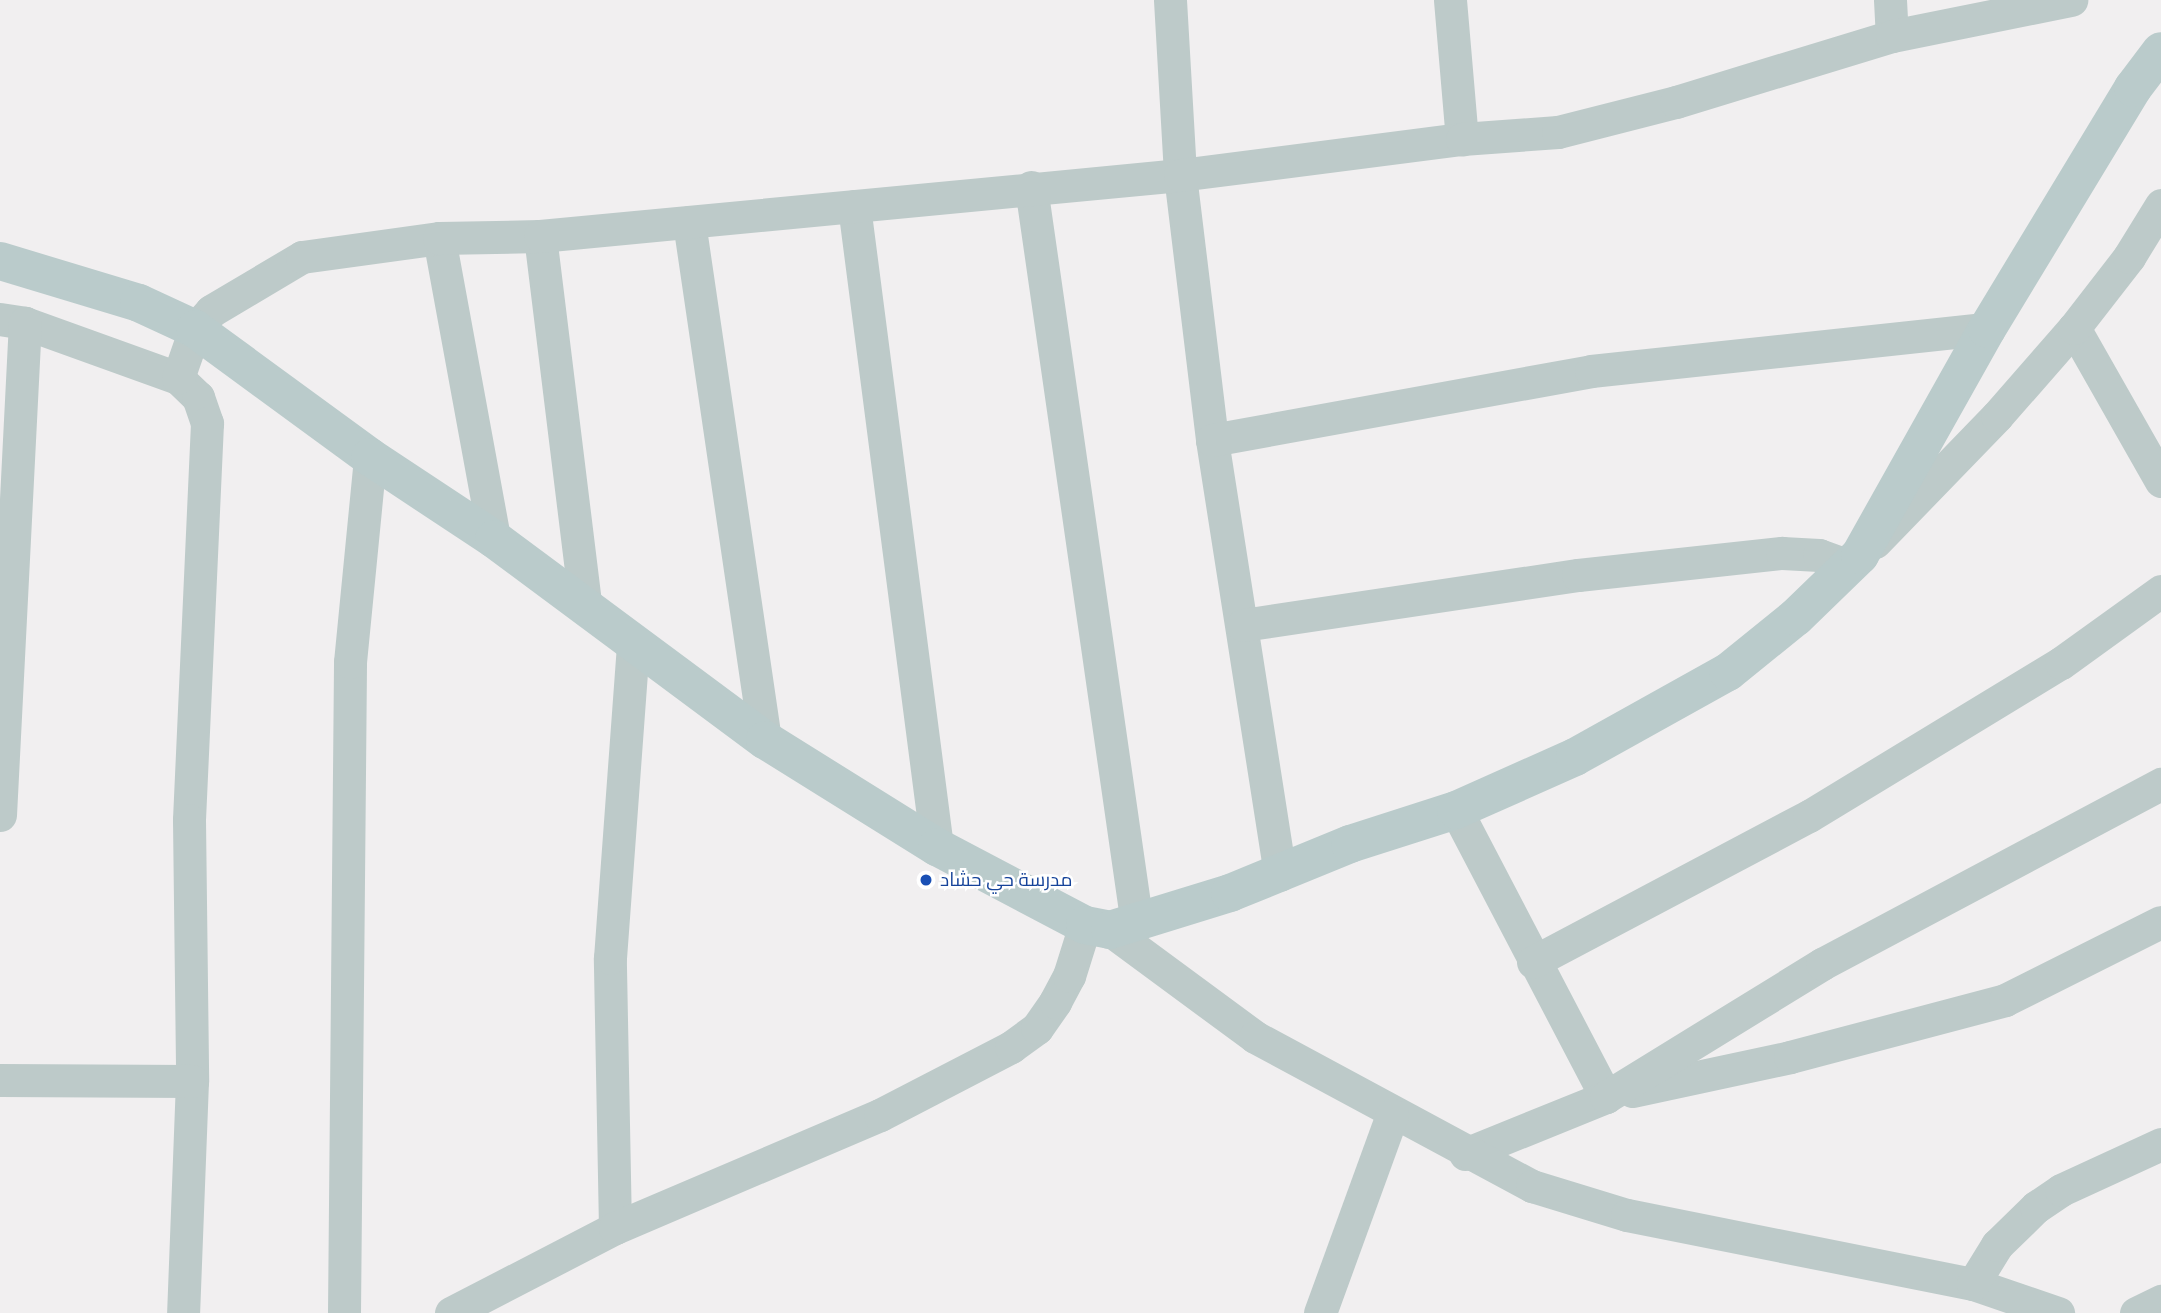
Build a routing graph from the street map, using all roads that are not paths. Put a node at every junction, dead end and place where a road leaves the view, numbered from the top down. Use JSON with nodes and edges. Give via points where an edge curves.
{"nodes":[{"id":1,"x":1170,"y":0,"type":"edge"},
{"id":2,"x":1450,"y":0,"type":"edge"},
{"id":3,"x":1890,"y":0,"type":"edge"},
{"id":4,"x":2071,"y":0,"type":"edge"},
{"id":5,"x":1892,"y":36,"type":"junction"},
{"id":6,"x":2161,"y":51,"type":"edge"},
{"id":7,"x":1462,"y":139,"type":"junction"},
{"id":8,"x":1180,"y":175,"type":"junction"},
{"id":9,"x":1031,"y":187,"type":"junction"},
{"id":10,"x":2161,"y":205,"type":"edge"},
{"id":11,"x":854,"y":206,"type":"junction"},
{"id":12,"x":689,"y":222,"type":"junction"},
{"id":13,"x":540,"y":236,"type":"junction"},
{"id":14,"x":439,"y":238,"type":"junction"},
{"id":15,"x":0,"y":261,"type":"edge"},
{"id":16,"x":12,"y":321,"type":"edge"},
{"id":17,"x":2074,"y":328,"type":"junction"},
{"id":18,"x":195,"y":329,"type":"junction"},
{"id":19,"x":1987,"y":330,"type":"junction"},
{"id":20,"x":178,"y":378,"type":"junction"},
{"id":21,"x":1212,"y":440,"type":"junction"},
{"id":22,"x":370,"y":457,"type":"junction"},
{"id":23,"x":2161,"y":481,"type":"edge"},
{"id":24,"x":494,"y":539,"type":"junction"},
{"id":25,"x":1855,"y":561,"type":"junction"},
{"id":26,"x":2161,"y":592,"type":"edge"},
{"id":27,"x":586,"y":610,"type":"junction"},
{"id":28,"x":1243,"y":625,"type":"junction"},
{"id":29,"x":633,"y":643,"type":"junction"},
{"id":30,"x":765,"y":740,"type":"junction"},
{"id":31,"x":2161,"y":784,"type":"edge"},
{"id":32,"x":1457,"y":810,"type":"junction"},
{"id":33,"x":0,"y":815,"type":"edge"},
{"id":34,"x":937,"y":847,"type":"junction"},
{"id":35,"x":1280,"y":874,"type":"junction"},
{"id":36,"x":2161,"y":922,"type":"edge"},
{"id":37,"x":1111,"y":926,"type":"junction"},
{"id":38,"x":1533,"y":962,"type":"junction"},
{"id":39,"x":0,"y":1080,"type":"edge"},
{"id":40,"x":192,"y":1081,"type":"junction"},
{"id":41,"x":1606,"y":1097,"type":"junction"},
{"id":42,"x":1392,"y":1115,"type":"junction"},
{"id":43,"x":2161,"y":1144,"type":"edge"},
{"id":44,"x":1465,"y":1154,"type":"junction"},
{"id":45,"x":615,"y":1228,"type":"junction"},
{"id":46,"x":1973,"y":1284,"type":"junction"},
{"id":47,"x":2161,"y":1300,"type":"edge"},
{"id":48,"x":183,"y":1313,"type":"edge"},
{"id":49,"x":344,"y":1313,"type":"edge"},
{"id":50,"x":451,"y":1313,"type":"edge"},
{"id":51,"x":1320,"y":1313,"type":"edge"},
{"id":52,"x":2058,"y":1313,"type":"edge"},
{"id":53,"x":2136,"y":1313,"type":"edge"}],
"edges":[{"from":1,"to":8,"type":"street"},
{"from":2,"to":7,"type":"street"},
{"from":3,"to":5,"type":"street"},
{"from":4,"to":5,"type":"street"},
{"from":5,"to":7,"type":"street","via":[[1676,102],[1558,132]]},
{"from":6,"to":19,"type":"street","via":[[2133,88]]},
{"from":7,"to":8,"type":"street"},
{"from":8,"to":9,"type":"street"},
{"from":8,"to":21,"type":"street"},
{"from":9,"to":11,"type":"street"},
{"from":9,"to":37,"type":"street"},
{"from":10,"to":17,"type":"street","via":[[2129,257]]},
{"from":11,"to":12,"type":"street"},
{"from":11,"to":34,"type":"street"},
{"from":12,"to":13,"type":"street"},
{"from":12,"to":30,"type":"street"},
{"from":13,"to":14,"type":"street"},
{"from":13,"to":27,"type":"street"},
{"from":14,"to":18,"type":"street","via":[[302,257],[225,300]]},
{"from":14,"to":24,"type":"street"},
{"from":15,"to":18,"type":"street","via":[[139,303]]},
{"from":16,"to":20,"type":"street"},
{"from":16,"to":33,"type":"street"},
{"from":17,"to":23,"type":"street"},
{"from":17,"to":25,"type":"street","via":[[1997,416]]},
{"from":18,"to":20,"type":"street"},
{"from":18,"to":22,"type":"street"},
{"from":19,"to":21,"type":"street","via":[[1591,370]]},
{"from":19,"to":25,"type":"street"},
{"from":20,"to":40,"type":"street","via":[[198,397],[207,424],[189,820]]},
{"from":21,"to":28,"type":"street"},
{"from":22,"to":24,"type":"street"},
{"from":22,"to":49,"type":"street","via":[[350,662]]},
{"from":24,"to":27,"type":"street"},
{"from":25,"to":28,"type":"street","via":[[1782,553],[1578,575]]},
{"from":25,"to":32,"type":"street","via":[[1728,672],[1575,757]]},
{"from":26,"to":38,"type":"street","via":[[2061,663],[1809,816]]},
{"from":27,"to":29,"type":"street"},
{"from":28,"to":35,"type":"street"},
{"from":29,"to":30,"type":"street"},
{"from":29,"to":45,"type":"street","via":[[610,958]]},
{"from":30,"to":34,"type":"street"},
{"from":31,"to":41,"type":"street","via":[[1822,964]]},
{"from":32,"to":35,"type":"street","via":[[1350,844]]},
{"from":32,"to":38,"type":"street"},
{"from":34,"to":37,"type":"street"},
{"from":35,"to":37,"type":"street"},
{"from":36,"to":41,"type":"street","via":[[2006,1000],[1790,1057]]},
{"from":37,"to":42,"type":"street","via":[[1255,1037]]},
{"from":37,"to":45,"type":"street","via":[[1069,975],[1037,1028],[1011,1046],[880,1115]]},
{"from":38,"to":41,"type":"street"},
{"from":39,"to":40,"type":"street"},
{"from":40,"to":48,"type":"street"},
{"from":41,"to":44,"type":"street"},
{"from":42,"to":44,"type":"street"},
{"from":42,"to":51,"type":"street"},
{"from":43,"to":46,"type":"street","via":[[2036,1207],[1997,1245]]},
{"from":44,"to":46,"type":"street","via":[[1532,1186],[1627,1215]]},
{"from":45,"to":50,"type":"street"},
{"from":46,"to":52,"type":"street"},
{"from":47,"to":53,"type":"street"}]}
